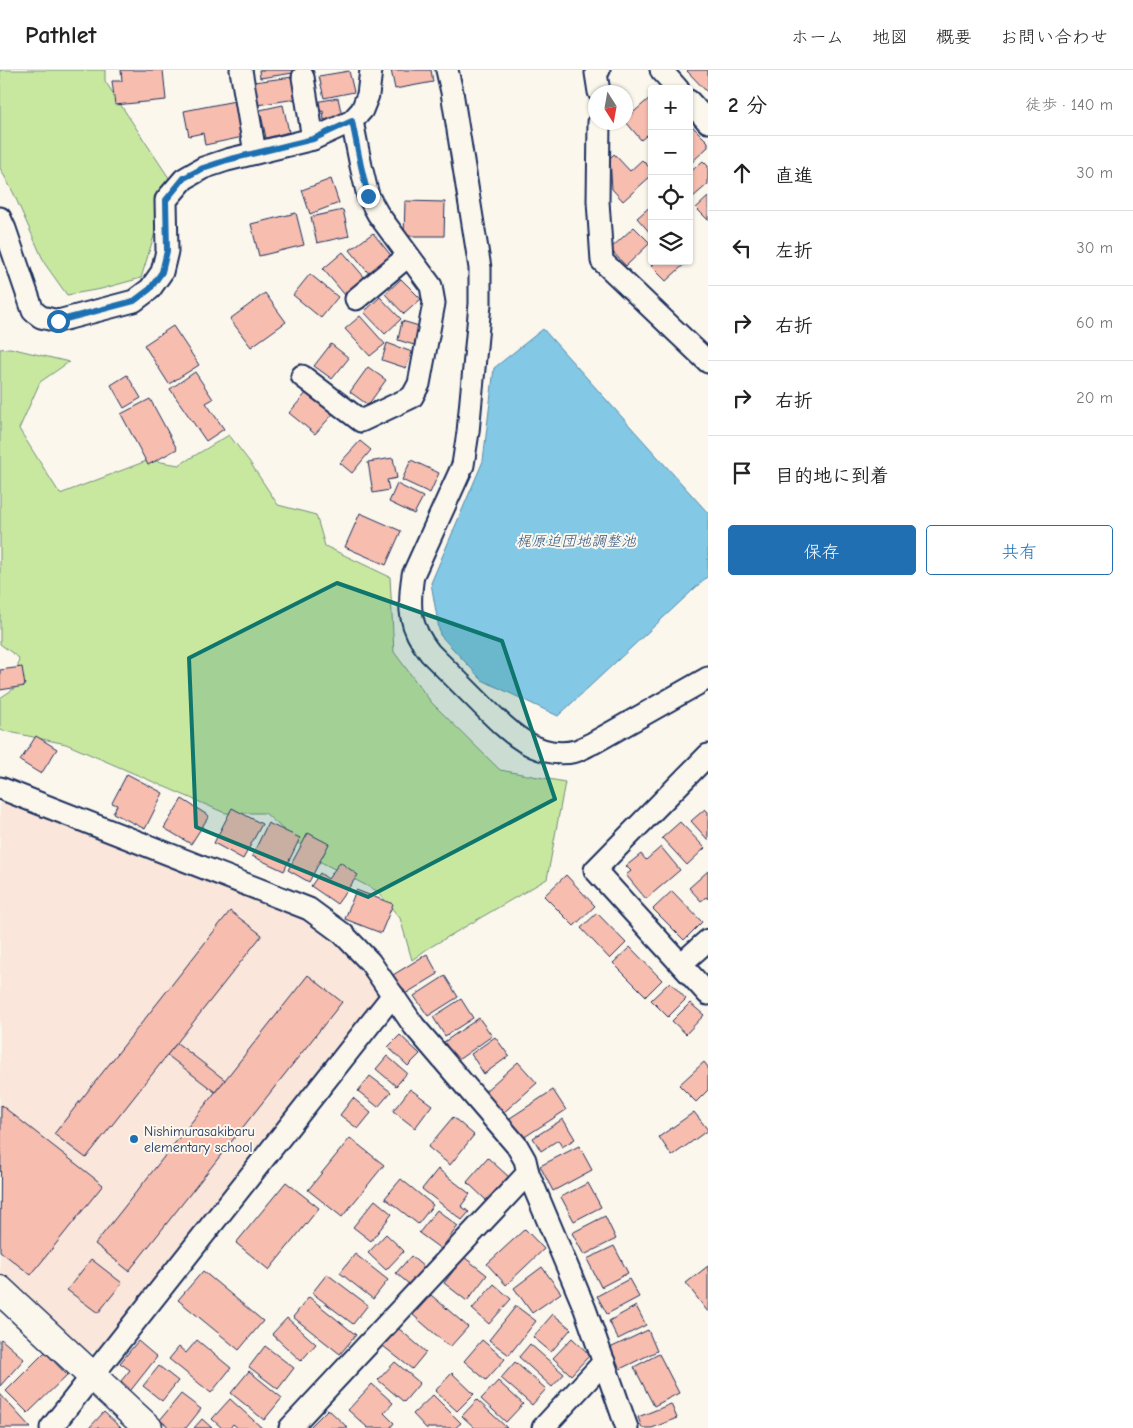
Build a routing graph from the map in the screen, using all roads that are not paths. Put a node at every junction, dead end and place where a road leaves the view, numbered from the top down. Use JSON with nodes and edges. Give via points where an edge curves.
{"nodes":[{"id":1,"x":241,"y":70,"type":"edge"},
{"id":2,"x":371,"y":70,"type":"edge"},
{"id":3,"x":447,"y":70,"type":"edge"},
{"id":4,"x":599,"y":70,"type":"edge"},
{"id":5,"x":661,"y":70,"type":"edge"},
{"id":6,"x":303,"y":76,"type":"dead end"},
{"id":7,"x":598,"y":85,"type":"edge"},
{"id":8,"x":674,"y":85,"type":"edge"},
{"id":9,"x":693,"y":105,"type":"edge"},
{"id":10,"x":352,"y":121,"type":"junction"},
{"id":11,"x":708,"y":122,"type":"edge"},
{"id":12,"x":599,"y":130,"type":"edge"},
{"id":13,"x":313,"y":139,"type":"junction"},
{"id":14,"x":255,"y":153,"type":"junction"},
{"id":15,"x":0,"y":218,"type":"edge"},
{"id":16,"x":408,"y":256,"type":"junction"},
{"id":17,"x":356,"y":299,"type":"dead end"},
{"id":18,"x":708,"y":362,"type":"edge"},
{"id":19,"x":302,"y":376,"type":"dead end"},
{"id":20,"x":708,"y":678,"type":"edge"},
{"id":21,"x":708,"y":755,"type":"edge"},
{"id":22,"x":0,"y":788,"type":"edge"},
{"id":23,"x":708,"y":940,"type":"edge"},
{"id":24,"x":681,"y":964,"type":"junction"},
{"id":25,"x":708,"y":994,"type":"edge"},
{"id":26,"x":393,"y":995,"type":"junction"},
{"id":27,"x":528,"y":1173,"type":"junction"},
{"id":28,"x":0,"y":1290,"type":"edge"},
{"id":29,"x":604,"y":1362,"type":"junction"},
{"id":30,"x":92,"y":1376,"type":"junction"},
{"id":31,"x":51,"y":1428,"type":"edge"},
{"id":32,"x":148,"y":1428,"type":"edge"},
{"id":33,"x":290,"y":1428,"type":"edge"},
{"id":34,"x":543,"y":1428,"type":"edge"},
{"id":35,"x":627,"y":1428,"type":"edge"}],
"edges":[{"from":1,"to":14,"type":"street"},
{"from":2,"to":10,"type":"street","via":[[368,94],[362,110]]},
{"from":3,"to":20,"type":"street","via":[[480,268],[480,304],[463,465],[413,575],[410,594],[414,628],[430,653],[509,732],[533,747],[550,751],[577,750],[593,743]]},
{"from":4,"to":7,"type":"street","via":[[596,73]]},
{"from":5,"to":8,"type":"street"},
{"from":6,"to":13,"type":"street"},
{"from":9,"to":11,"type":"street"},
{"from":10,"to":13,"type":"street"},
{"from":10,"to":16,"type":"street","via":[[368,196]]},
{"from":12,"to":18,"type":"street","via":[[598,201],[602,261]]},
{"from":13,"to":14,"type":"street"},
{"from":14,"to":15,"type":"street","via":[[203,168],[184,178],[166,200],[167,251],[162,272],[150,289],[134,301],[58,321],[41,317],[33,311]]},
{"from":16,"to":17,"type":"street"},
{"from":16,"to":19,"type":"street","via":[[431,286],[434,303],[419,384],[412,398],[361,421]]},
{"from":21,"to":24,"type":"street","via":[[595,870]]},
{"from":22,"to":26,"type":"street","via":[[309,909],[350,941],[370,962]]},
{"from":23,"to":24,"type":"street"},
{"from":24,"to":25,"type":"street"},
{"from":26,"to":27,"type":"street","via":[[414,1026],[517,1146]]},
{"from":26,"to":30,"type":"street"},
{"from":27,"to":29,"type":"street"},
{"from":27,"to":33,"type":"street"},
{"from":28,"to":30,"type":"street"},
{"from":29,"to":34,"type":"street"},
{"from":29,"to":35,"type":"street"},
{"from":30,"to":31,"type":"street"},
{"from":30,"to":32,"type":"street"}]}
